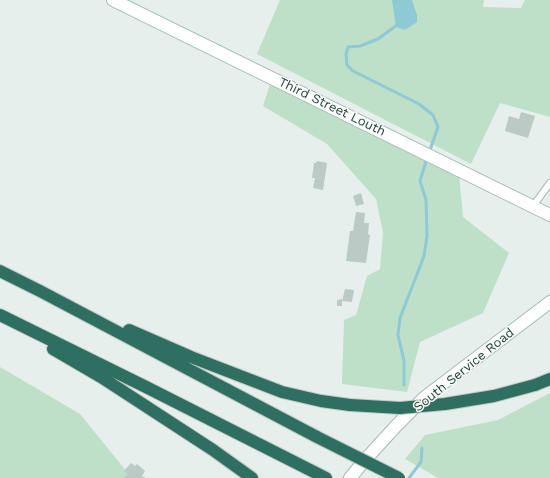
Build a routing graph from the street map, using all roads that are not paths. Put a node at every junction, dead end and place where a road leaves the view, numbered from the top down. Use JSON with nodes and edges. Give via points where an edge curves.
{"nodes":[{"id":1,"x":113,"y":0,"type":"edge"},
{"id":2,"x":550,"y":183,"type":"edge"},
{"id":3,"x":533,"y":206,"type":"junction"},
{"id":4,"x":550,"y":215,"type":"edge"},
{"id":5,"x":0,"y":271,"type":"edge"},
{"id":6,"x":40,"y":291,"type":"junction"},
{"id":7,"x":550,"y":302,"type":"edge"},
{"id":8,"x":0,"y":317,"type":"edge"},
{"id":9,"x":550,"y":379,"type":"edge"},
{"id":10,"x":252,"y":478,"type":"edge"},
{"id":11,"x":326,"y":478,"type":"edge"},
{"id":12,"x":350,"y":478,"type":"edge"},
{"id":13,"x":399,"y":478,"type":"edge"}],
"edges":[{"from":1,"to":3,"type":"street","name":"Third Street Louth"},
{"from":2,"to":3,"type":"lane"},
{"from":3,"to":4,"type":"street","name":"Third Street Louth"},
{"from":5,"to":6,"type":"highway"},
{"from":6,"to":9,"type":"highway","bridge":true,"via":[[252,381],[282,392],[321,401],[400,408],[445,404],[494,396]]},
{"from":6,"to":13,"type":"highway","bridge":true},
{"from":7,"to":12,"type":"street","name":"South Service Road","via":[[426,397]]},
{"from":8,"to":10,"type":"highway","via":[[101,377]]},
{"from":8,"to":11,"type":"highway"}]}
